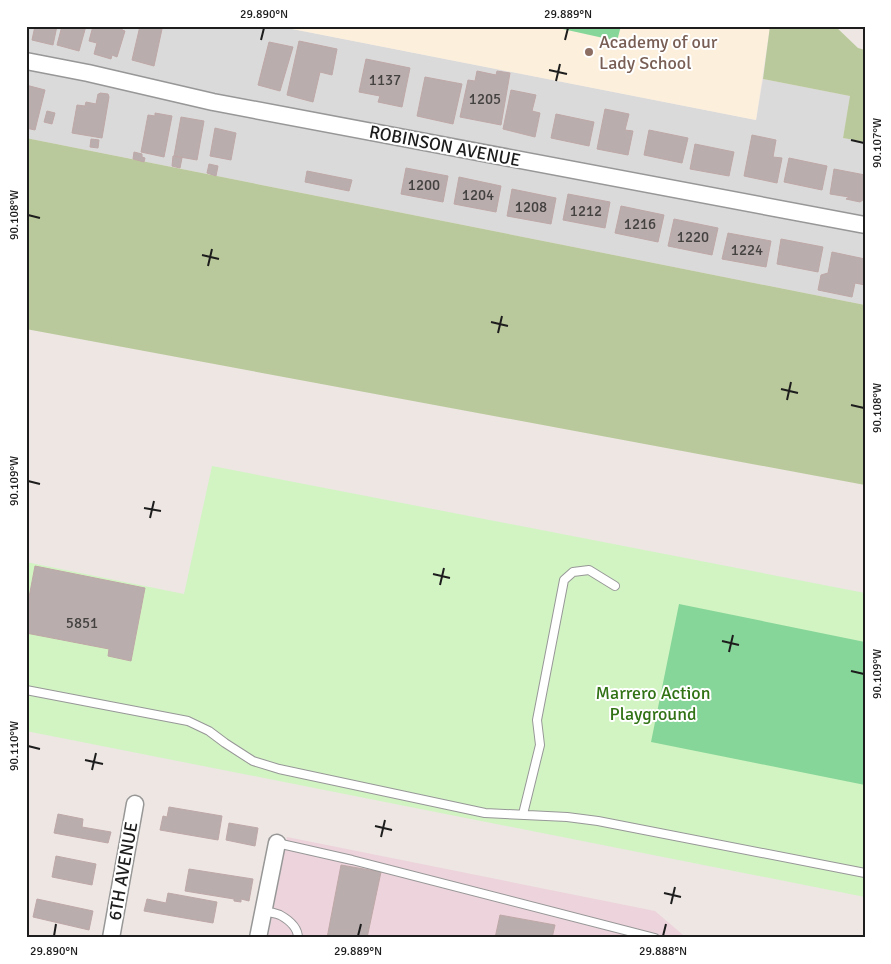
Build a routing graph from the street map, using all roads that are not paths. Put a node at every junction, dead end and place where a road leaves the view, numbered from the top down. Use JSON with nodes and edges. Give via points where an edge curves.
{"nodes":[{"id":1,"x":26,"y":61,"type":"edge"},
{"id":2,"x":865,"y":224,"type":"edge"},
{"id":3,"x":615,"y":586,"type":"dead end"},
{"id":4,"x":26,"y":690,"type":"edge"},
{"id":5,"x":135,"y":804,"type":"dead end"},
{"id":6,"x":524,"y":814,"type":"junction"},
{"id":7,"x":277,"y":844,"type":"joint"},
{"id":8,"x":865,"y":873,"type":"edge"},
{"id":9,"x":263,"y":911,"type":"junction"},
{"id":10,"x":111,"y":938,"type":"edge"},
{"id":11,"x":258,"y":938,"type":"edge"},
{"id":12,"x":298,"y":938,"type":"edge"},
{"id":13,"x":655,"y":938,"type":"edge"}],
"edges":[{"from":1,"to":2,"type":"street","name":"ROBINSON AVENUE","via":[[213,102]]},
{"from":3,"to":6,"type":"lane","via":[[589,570],[573,572],[564,580],[537,720],[540,745]]},
{"from":4,"to":6,"type":"lane","via":[[188,721],[253,761],[279,769],[484,813]]},
{"from":5,"to":10,"type":"street","name":"6TH AVENUE"},
{"from":6,"to":8,"type":"lane","via":[[598,821]]},
{"from":7,"to":9,"type":"street"},
{"from":7,"to":13,"type":"lane","via":[[352,860]]},
{"from":9,"to":11,"type":"street"},
{"from":9,"to":12,"type":"lane","via":[[280,915],[291,923],[298,931]]}]}
